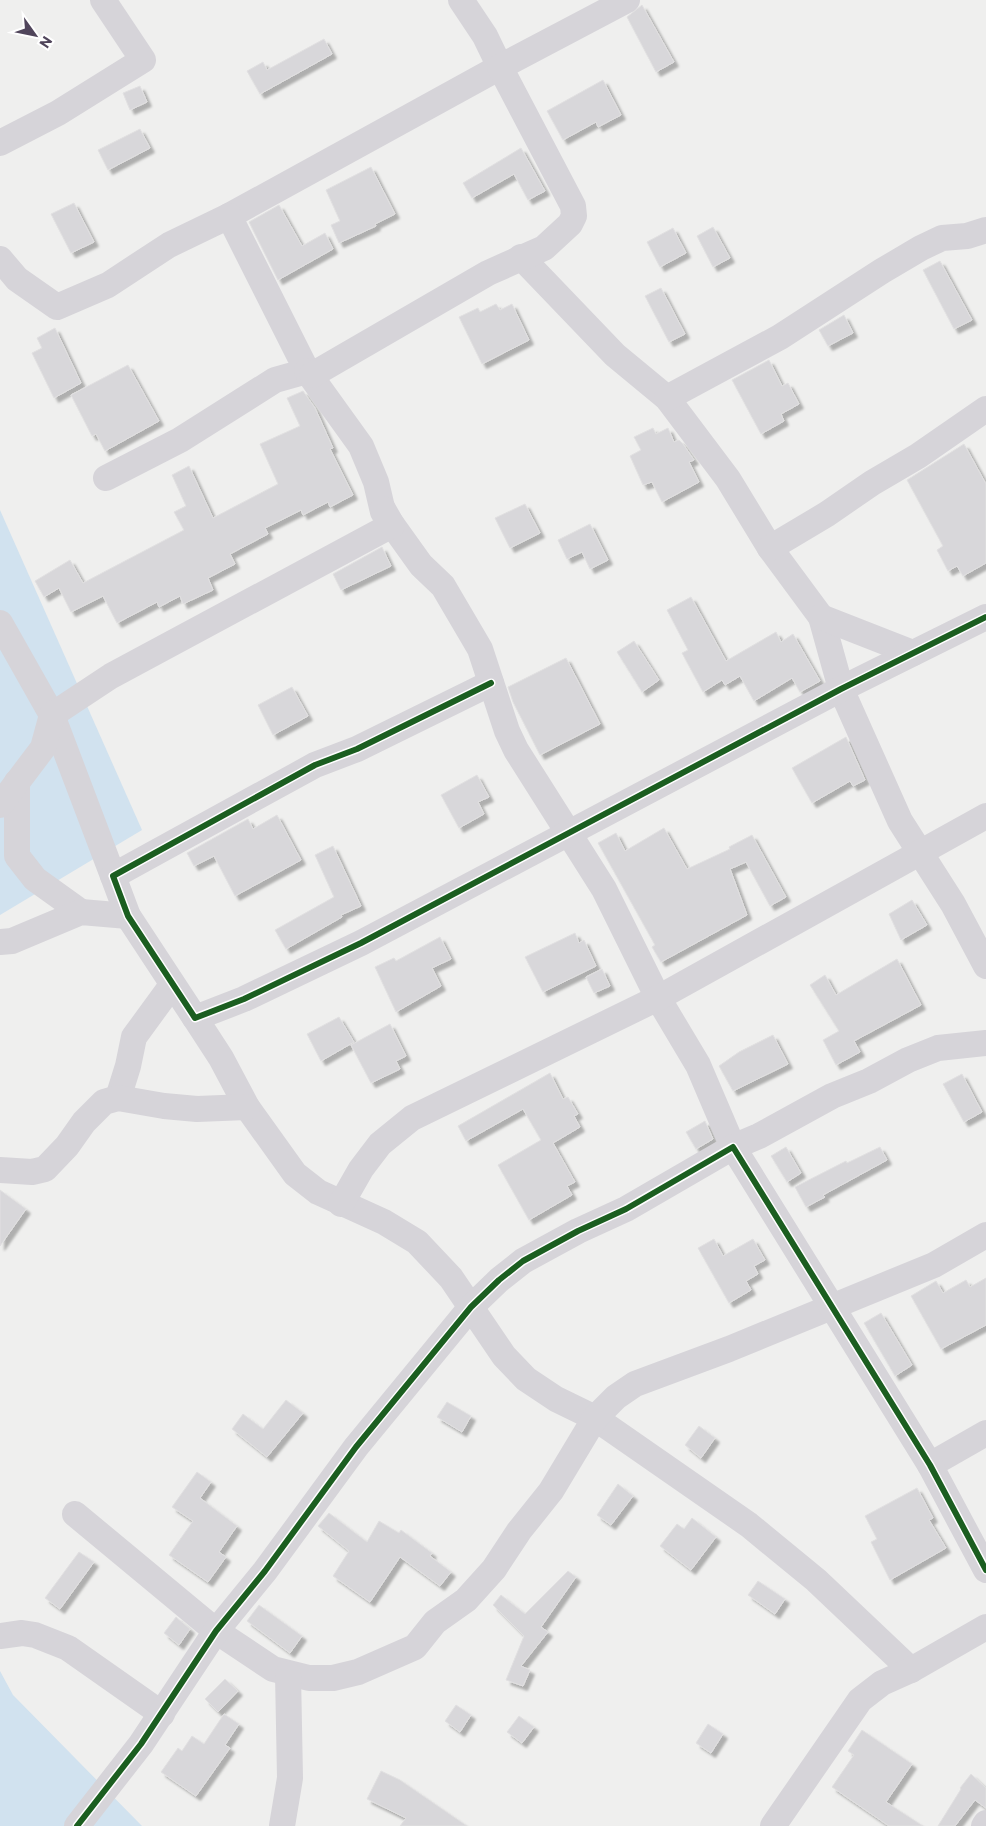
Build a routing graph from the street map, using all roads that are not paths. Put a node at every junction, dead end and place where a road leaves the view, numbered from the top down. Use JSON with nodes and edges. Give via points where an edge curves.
{"nodes":[{"id":1,"x":103,"y":0,"type":"edge"},
{"id":2,"x":461,"y":0,"type":"edge"},
{"id":3,"x":627,"y":0,"type":"edge"},
{"id":4,"x":500,"y":67,"type":"junction"},
{"id":5,"x":0,"y":143,"type":"edge"},
{"id":6,"x":229,"y":216,"type":"junction"},
{"id":7,"x":986,"y":230,"type":"edge"},
{"id":8,"x":521,"y":257,"type":"junction"},
{"id":9,"x":0,"y":259,"type":"edge"},
{"id":10,"x":309,"y":373,"type":"junction"},
{"id":11,"x":667,"y":398,"type":"junction"},
{"id":12,"x":986,"y":409,"type":"edge"},
{"id":13,"x":106,"y":478,"type":"dead end"},
{"id":14,"x":392,"y":525,"type":"junction"},
{"id":15,"x":770,"y":548,"type":"junction"},
{"id":16,"x":821,"y":617,"type":"junction"},
{"id":17,"x":986,"y":617,"type":"edge"},
{"id":18,"x":0,"y":623,"type":"edge"},
{"id":19,"x":914,"y":653,"type":"junction"},
{"id":20,"x":491,"y":683,"type":"junction"},
{"id":21,"x":841,"y":689,"type":"junction"},
{"id":22,"x":52,"y":715,"type":"junction"},
{"id":23,"x":17,"y":782,"type":"junction"},
{"id":24,"x":0,"y":805,"type":"edge"},
{"id":25,"x":986,"y":816,"type":"edge"},
{"id":26,"x":569,"y":833,"type":"junction"},
{"id":27,"x":920,"y":852,"type":"junction"},
{"id":28,"x":113,"y":876,"type":"junction"},
{"id":29,"x":81,"y":912,"type":"junction"},
{"id":30,"x":128,"y":916,"type":"junction"},
{"id":31,"x":0,"y":942,"type":"edge"},
{"id":32,"x":986,"y":966,"type":"edge"},
{"id":33,"x":172,"y":985,"type":"junction"},
{"id":34,"x":658,"y":998,"type":"junction"},
{"id":35,"x":195,"y":1018,"type":"junction"},
{"id":36,"x":986,"y":1043,"type":"edge"},
{"id":37,"x":118,"y":1098,"type":"junction"},
{"id":38,"x":246,"y":1107,"type":"junction"},
{"id":39,"x":734,"y":1147,"type":"junction"},
{"id":40,"x":0,"y":1170,"type":"edge"},
{"id":41,"x":341,"y":1204,"type":"junction"},
{"id":42,"x":986,"y":1235,"type":"edge"},
{"id":43,"x":830,"y":1306,"type":"junction"},
{"id":44,"x":471,"y":1307,"type":"junction"},
{"id":45,"x":595,"y":1418,"type":"junction"},
{"id":46,"x":986,"y":1433,"type":"edge"},
{"id":47,"x":930,"y":1465,"type":"junction"},
{"id":48,"x":75,"y":1514,"type":"dead end"},
{"id":49,"x":986,"y":1570,"type":"edge"},
{"id":50,"x":986,"y":1627,"type":"edge"},
{"id":51,"x":216,"y":1631,"type":"junction"},
{"id":52,"x":0,"y":1636,"type":"edge"},
{"id":53,"x":911,"y":1670,"type":"junction"},
{"id":54,"x":288,"y":1674,"type":"junction"},
{"id":55,"x":162,"y":1714,"type":"junction"},
{"id":56,"x":76,"y":1826,"type":"edge"},
{"id":57,"x":282,"y":1826,"type":"edge"},
{"id":58,"x":773,"y":1826,"type":"edge"}],
"edges":[{"from":1,"to":5,"type":"street","via":[[143,60],[58,113]]},
{"from":2,"to":4,"type":"street","via":[[485,36]]},
{"from":3,"to":4,"type":"street"},
{"from":4,"to":6,"type":"street"},
{"from":4,"to":8,"type":"street","via":[[573,206],[574,216],[570,224],[544,248]]},
{"from":6,"to":9,"type":"street","via":[[169,245],[108,285],[57,307],[16,279]]},
{"from":6,"to":10,"type":"street"},
{"from":7,"to":11,"type":"street","via":[[967,236],[942,238],[921,248],[780,337]]},
{"from":8,"to":10,"type":"street"},
{"from":8,"to":11,"type":"street","via":[[615,355]]},
{"from":10,"to":13,"type":"street","via":[[276,380],[180,440]]},
{"from":10,"to":14,"type":"street"},
{"from":11,"to":15,"type":"street","via":[[728,479]]},
{"from":12,"to":15,"type":"street","via":[[918,456]]},
{"from":14,"to":20,"type":"street","via":[[421,565],[443,586],[461,614],[480,649]]},
{"from":14,"to":22,"type":"street","via":[[111,676]]},
{"from":15,"to":16,"type":"street"},
{"from":16,"to":19,"type":"street"},
{"from":16,"to":21,"type":"street"},
{"from":17,"to":19,"type":"street"},
{"from":18,"to":22,"type":"street"},
{"from":19,"to":21,"type":"street"},
{"from":20,"to":26,"type":"street","via":[[516,750]]},
{"from":20,"to":28,"type":"street","via":[[315,765]]},
{"from":21,"to":26,"type":"street"},
{"from":21,"to":27,"type":"street","via":[[900,821]]},
{"from":22,"to":23,"type":"street","via":[[43,748]]},
{"from":22,"to":28,"type":"street"},
{"from":23,"to":24,"type":"street"},
{"from":23,"to":29,"type":"street","via":[[17,856],[35,879]]},
{"from":25,"to":27,"type":"street"},
{"from":26,"to":34,"type":"street","via":[[604,889]]},
{"from":26,"to":35,"type":"street","via":[[345,951],[244,999]]},
{"from":27,"to":32,"type":"street","via":[[953,904]]},
{"from":27,"to":34,"type":"street"},
{"from":28,"to":30,"type":"street"},
{"from":29,"to":30,"type":"street"},
{"from":29,"to":31,"type":"street","via":[[12,941]]},
{"from":30,"to":33,"type":"street"},
{"from":33,"to":35,"type":"street"},
{"from":33,"to":37,"type":"street","via":[[134,1037]]},
{"from":34,"to":39,"type":"street","via":[[698,1065]]},
{"from":34,"to":41,"type":"street","via":[[412,1118],[380,1144]]},
{"from":35,"to":38,"type":"street","via":[[221,1058]]},
{"from":36,"to":39,"type":"street","via":[[938,1048],[908,1060]]},
{"from":37,"to":38,"type":"street","via":[[197,1109]]},
{"from":37,"to":40,"type":"street","via":[[104,1102],[45,1169],[32,1172]]},
{"from":38,"to":41,"type":"street","via":[[294,1174]]},
{"from":39,"to":43,"type":"street"},
{"from":39,"to":44,"type":"street","via":[[626,1209],[523,1261]]},
{"from":41,"to":44,"type":"street","via":[[384,1222],[417,1242]]},
{"from":42,"to":43,"type":"street","via":[[934,1265]]},
{"from":43,"to":45,"type":"street","via":[[635,1384]]},
{"from":43,"to":47,"type":"street"},
{"from":44,"to":45,"type":"street","via":[[504,1356],[526,1379],[556,1399]]},
{"from":44,"to":51,"type":"street","via":[[356,1447],[265,1571]]},
{"from":45,"to":53,"type":"street","via":[[749,1525],[816,1580]]},
{"from":45,"to":54,"type":"street","via":[[551,1491],[494,1569],[466,1600],[435,1622],[415,1647],[358,1672],[333,1678]]},
{"from":46,"to":47,"type":"street"},
{"from":47,"to":49,"type":"street"},
{"from":48,"to":51,"type":"street"},
{"from":50,"to":53,"type":"street"},
{"from":51,"to":54,"type":"street","via":[[261,1662]]},
{"from":51,"to":55,"type":"street"},
{"from":52,"to":55,"type":"street","via":[[35,1635],[68,1648]]},
{"from":53,"to":58,"type":"street","via":[[882,1683],[860,1700]]},
{"from":54,"to":57,"type":"street","via":[[290,1778]]},
{"from":55,"to":56,"type":"street"}]}
